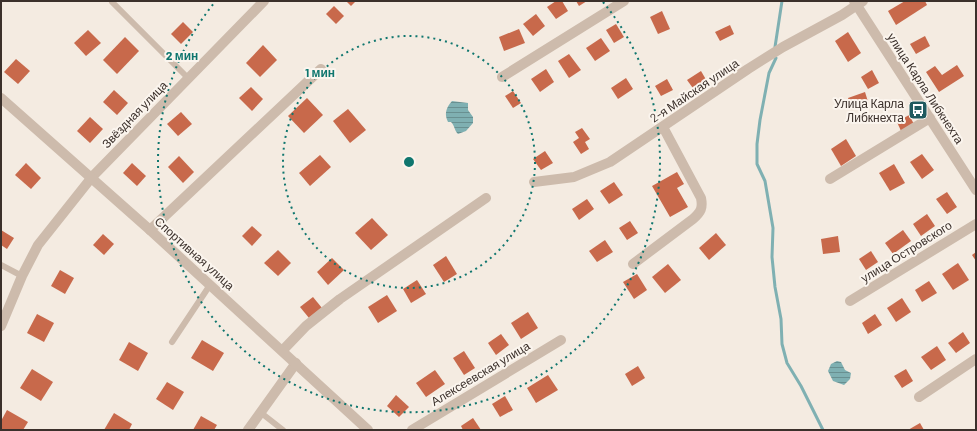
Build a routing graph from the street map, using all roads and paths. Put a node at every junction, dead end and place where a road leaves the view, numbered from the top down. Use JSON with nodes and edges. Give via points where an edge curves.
{"nodes":[{"id":1,"x":264,"y":1,"type":"edge"},
{"id":2,"x":624,"y":1,"type":"edge"},
{"id":3,"x":112,"y":2,"type":"edge"},
{"id":4,"x":858,"y":2,"type":"edge"},
{"id":5,"x":321,"y":69,"type":"dead end"},
{"id":6,"x":502,"y":77,"type":"dead end"},
{"id":7,"x":188,"y":78,"type":"junction"},
{"id":8,"x":1,"y":98,"type":"edge"},
{"id":9,"x":930,"y":118,"type":"junction"},
{"id":10,"x":663,"y":127,"type":"junction"},
{"id":11,"x":92,"y":178,"type":"junction"},
{"id":12,"x":830,"y":179,"type":"dead end"},
{"id":13,"x":534,"y":182,"type":"dead end"},
{"id":14,"x":976,"y":190,"type":"edge"},
{"id":15,"x":486,"y":198,"type":"dead end"},
{"id":16,"x":976,"y":224,"type":"edge"},
{"id":17,"x":150,"y":230,"type":"junction"},
{"id":18,"x":634,"y":264,"type":"dead end"},
{"id":19,"x":1,"y":265,"type":"edge"},
{"id":20,"x":22,"y":276,"type":"junction"},
{"id":21,"x":210,"y":285,"type":"junction"},
{"id":22,"x":850,"y":301,"type":"dead end"},
{"id":23,"x":1,"y":326,"type":"edge"},
{"id":24,"x":561,"y":340,"type":"dead end"},
{"id":25,"x":172,"y":342,"type":"dead end"},
{"id":26,"x":283,"y":350,"type":"junction"},
{"id":27,"x":976,"y":359,"type":"edge"},
{"id":28,"x":296,"y":363,"type":"junction"},
{"id":29,"x":919,"y":397,"type":"dead end"},
{"id":30,"x":260,"y":412,"type":"junction"},
{"id":31,"x":248,"y":430,"type":"edge"},
{"id":32,"x":283,"y":430,"type":"edge"},
{"id":33,"x":368,"y":430,"type":"edge"},
{"id":34,"x":412,"y":430,"type":"edge"}],
"edges":[{"from":1,"to":7,"type":"street","name":"Звёздная улица"},
{"from":2,"to":6,"type":"street"},
{"from":3,"to":7,"type":"lane"},
{"from":4,"to":9,"type":"street","name":"улица Карла Либкнехта"},
{"from":4,"to":10,"type":"street","name":"2-я Майская улица","via":[[822,27],[766,58]]},
{"from":5,"to":17,"type":"street"},
{"from":7,"to":11,"type":"street","name":"Звёздная улица"},
{"from":8,"to":11,"type":"street","name":"Спортивная улица"},
{"from":9,"to":12,"type":"street"},
{"from":9,"to":14,"type":"street","name":"улица Карла Либкнехта"},
{"from":10,"to":13,"type":"street","name":"2-я Майская улица","via":[[619,157],[592,171],[574,177]]},
{"from":10,"to":18,"type":"street","via":[[701,198],[701,211]]},
{"from":11,"to":17,"type":"street","name":"Спортивная улица"},
{"from":11,"to":20,"type":"street","name":"Звёздная улица","via":[[45,235]]},
{"from":15,"to":26,"type":"street","via":[[340,299],[306,326]]},
{"from":16,"to":22,"type":"street","name":"улица Островского"},
{"from":17,"to":21,"type":"street","name":"Спортивная улица"},
{"from":19,"to":20,"type":"lane"},
{"from":20,"to":23,"type":"street","name":"Звёздная улица"},
{"from":21,"to":25,"type":"lane"},
{"from":21,"to":26,"type":"street","name":"Спортивная улица"},
{"from":24,"to":34,"type":"street","name":"Алексеевская улица"},
{"from":26,"to":28,"type":"street","name":"Спортивная улица"},
{"from":27,"to":29,"type":"street"},
{"from":28,"to":30,"type":"street"},
{"from":28,"to":33,"type":"street","name":"Спортивная улица"},
{"from":30,"to":31,"type":"street"},
{"from":30,"to":32,"type":"lane"}]}
